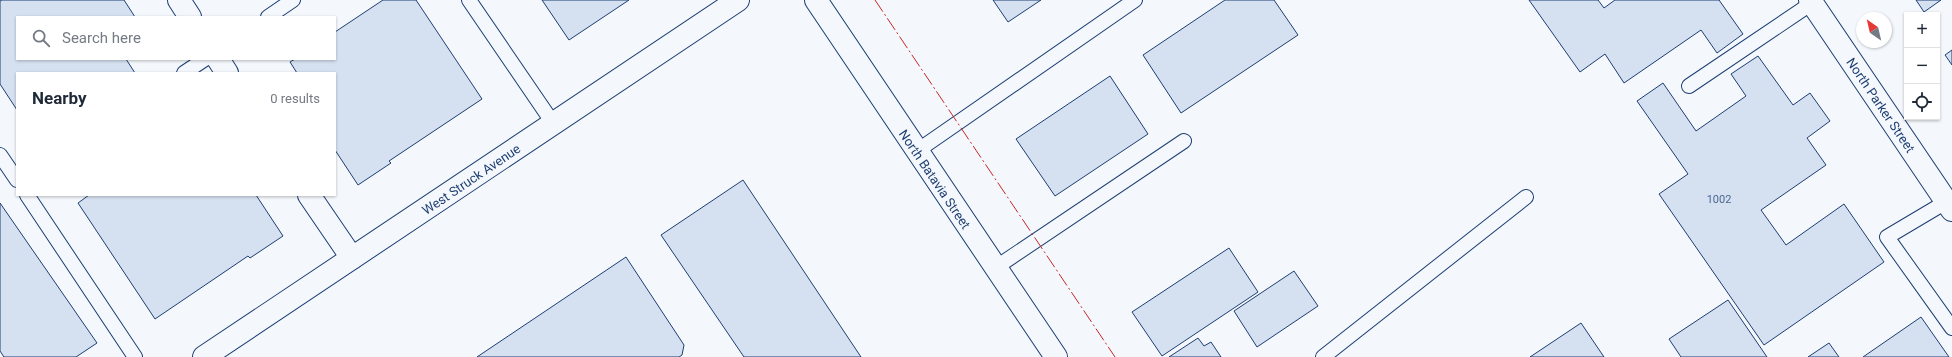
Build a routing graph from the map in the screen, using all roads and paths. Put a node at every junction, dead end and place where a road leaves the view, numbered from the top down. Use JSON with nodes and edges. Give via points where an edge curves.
{"nodes":[{"id":1,"x":179,"y":0,"type":"edge"},
{"id":2,"x":293,"y":0,"type":"edge"},
{"id":3,"x":469,"y":0,"type":"edge"},
{"id":4,"x":738,"y":0,"type":"edge"},
{"id":5,"x":816,"y":0,"type":"edge"},
{"id":6,"x":1136,"y":0,"type":"edge"},
{"id":7,"x":1811,"y":2,"type":"edge"},
{"id":8,"x":189,"y":16,"type":"edge"},
{"id":9,"x":269,"y":16,"type":"edge"},
{"id":10,"x":204,"y":60,"type":"edge"},
{"id":11,"x":219,"y":60,"type":"edge"},
{"id":12,"x":186,"y":72,"type":"edge"},
{"id":13,"x":226,"y":72,"type":"edge"},
{"id":14,"x":1689,"y":86,"type":"dead end"},
{"id":15,"x":553,"y":123,"type":"junction"},
{"id":16,"x":1184,"y":141,"type":"dead end"},
{"id":17,"x":916,"y":151,"type":"junction"},
{"id":18,"x":0,"y":155,"type":"edge"},
{"id":19,"x":16,"y":179,"type":"edge"},
{"id":20,"x":28,"y":196,"type":"edge"},
{"id":21,"x":310,"y":196,"type":"edge"},
{"id":22,"x":1526,"y":198,"type":"dead end"},
{"id":23,"x":1949,"y":206,"type":"edge"},
{"id":24,"x":352,"y":258,"type":"junction"},
{"id":25,"x":995,"y":268,"type":"junction"},
{"id":26,"x":1952,"y":328,"type":"edge"},
{"id":27,"x":136,"y":357,"type":"edge"},
{"id":28,"x":204,"y":357,"type":"edge"},
{"id":29,"x":1056,"y":357,"type":"edge"},
{"id":30,"x":1323,"y":357,"type":"edge"}],
"edges":[{"from":1,"to":8,"type":"street"},
{"from":2,"to":9,"type":"lane"},
{"from":3,"to":15,"type":"lane"},
{"from":4,"to":15,"type":"street","name":"West Struck Avenue"},
{"from":5,"to":17,"type":"street","name":"North Batavia Street"},
{"from":6,"to":17,"type":"lane"},
{"from":7,"to":14,"type":"lane"},
{"from":7,"to":23,"type":"street","name":"North Parker Street"},
{"from":10,"to":12,"type":"lane"},
{"from":11,"to":13,"type":"street"},
{"from":15,"to":24,"type":"street","name":"West Struck Avenue"},
{"from":16,"to":25,"type":"lane"},
{"from":17,"to":25,"type":"street","name":"North Batavia Street"},
{"from":18,"to":19,"type":"lane"},
{"from":20,"to":27,"type":"lane"},
{"from":21,"to":24,"type":"street"},
{"from":22,"to":30,"type":"lane"},
{"from":23,"to":26,"type":"lane","via":[[1887,237]]},
{"from":24,"to":28,"type":"street","name":"West Struck Avenue"},
{"from":25,"to":29,"type":"street","name":"North Batavia Street"}]}
